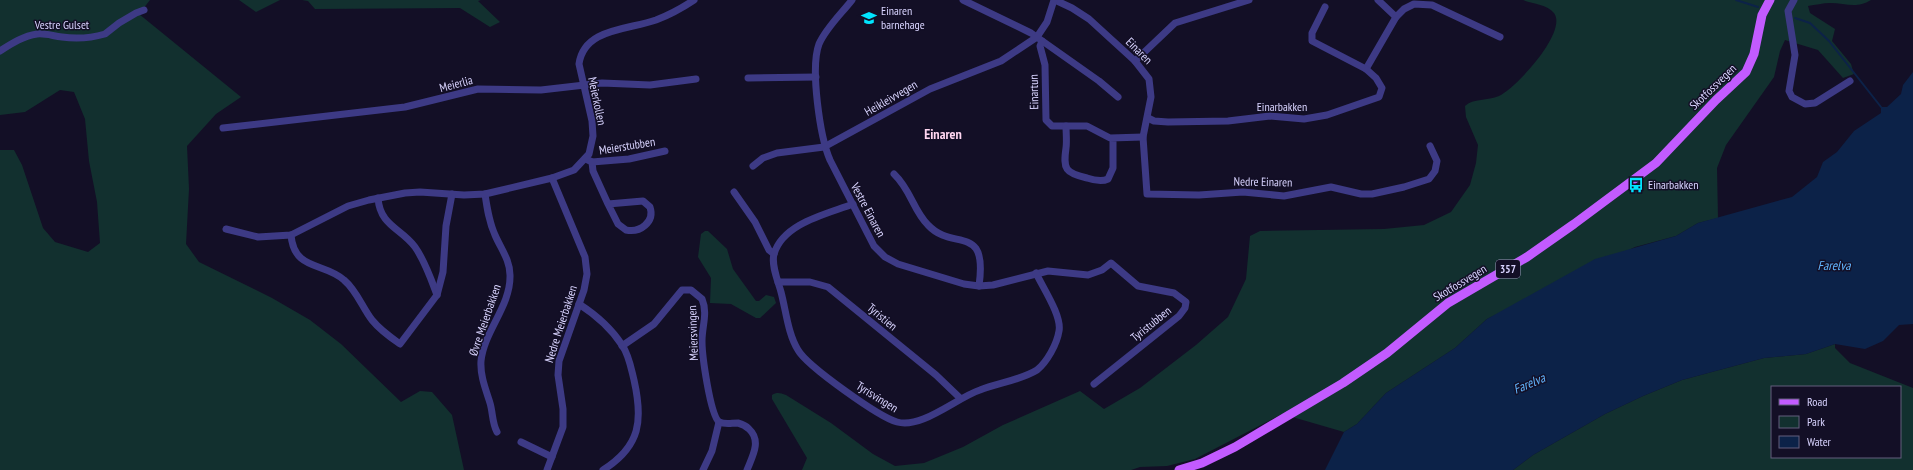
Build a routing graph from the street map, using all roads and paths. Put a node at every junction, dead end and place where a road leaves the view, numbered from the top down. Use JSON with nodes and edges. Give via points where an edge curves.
{"nodes":[{"id":1,"x":694,"y":0,"type":"edge"},
{"id":2,"x":852,"y":0,"type":"edge"},
{"id":3,"x":963,"y":0,"type":"edge"},
{"id":4,"x":1055,"y":0,"type":"edge"},
{"id":5,"x":1249,"y":0,"type":"edge"},
{"id":6,"x":1378,"y":0,"type":"edge"},
{"id":7,"x":1770,"y":0,"type":"edge"},
{"id":8,"x":1794,"y":0,"type":"edge"},
{"id":9,"x":1325,"y":7,"type":"dead end"},
{"id":10,"x":144,"y":10,"type":"dead end"},
{"id":11,"x":1396,"y":17,"type":"junction"},
{"id":12,"x":1500,"y":37,"type":"dead end"},
{"id":13,"x":1040,"y":39,"type":"junction"},
{"id":14,"x":0,"y":51,"type":"edge"},
{"id":15,"x":1135,"y":61,"type":"junction"},
{"id":16,"x":1366,"y":69,"type":"junction"},
{"id":17,"x":816,"y":77,"type":"junction"},
{"id":18,"x":748,"y":78,"type":"dead end"},
{"id":19,"x":696,"y":79,"type":"dead end"},
{"id":20,"x":1850,"y":81,"type":"dead end"},
{"id":21,"x":583,"y":86,"type":"junction"},
{"id":22,"x":1118,"y":97,"type":"dead end"},
{"id":23,"x":1148,"y":118,"type":"junction"},
{"id":24,"x":1066,"y":126,"type":"junction"},
{"id":25,"x":223,"y":128,"type":"dead end"},
{"id":26,"x":1143,"y":137,"type":"junction"},
{"id":27,"x":1113,"y":138,"type":"junction"},
{"id":28,"x":1430,"y":146,"type":"dead end"},
{"id":29,"x":824,"y":147,"type":"junction"},
{"id":30,"x":665,"y":151,"type":"dead end"},
{"id":31,"x":589,"y":161,"type":"junction"},
{"id":32,"x":753,"y":166,"type":"dead end"},
{"id":33,"x":894,"y":174,"type":"dead end"},
{"id":34,"x":552,"y":178,"type":"junction"},
{"id":35,"x":734,"y":192,"type":"dead end"},
{"id":36,"x":452,"y":194,"type":"junction"},
{"id":37,"x":485,"y":194,"type":"junction"},
{"id":38,"x":1147,"y":194,"type":"joint"},
{"id":39,"x":378,"y":198,"type":"junction"},
{"id":40,"x":608,"y":204,"type":"junction"},
{"id":41,"x":853,"y":204,"type":"junction"},
{"id":42,"x":226,"y":229,"type":"dead end"},
{"id":43,"x":291,"y":235,"type":"junction"},
{"id":44,"x":774,"y":254,"type":"junction"},
{"id":45,"x":1111,"y":263,"type":"joint"},
{"id":46,"x":1036,"y":273,"type":"junction"},
{"id":47,"x":778,"y":282,"type":"junction"},
{"id":48,"x":979,"y":286,"type":"junction"},
{"id":49,"x":438,"y":294,"type":"junction"},
{"id":50,"x":579,"y":304,"type":"junction"},
{"id":51,"x":622,"y":346,"type":"junction"},
{"id":52,"x":1094,"y":384,"type":"dead end"},
{"id":53,"x":960,"y":398,"type":"junction"},
{"id":54,"x":719,"y":422,"type":"junction"},
{"id":55,"x":497,"y":432,"type":"dead end"},
{"id":56,"x":521,"y":442,"type":"dead end"},
{"id":57,"x":552,"y":457,"type":"junction"},
{"id":58,"x":547,"y":470,"type":"edge"},
{"id":59,"x":603,"y":470,"type":"edge"},
{"id":60,"x":703,"y":470,"type":"edge"},
{"id":61,"x":746,"y":470,"type":"edge"},
{"id":62,"x":1179,"y":470,"type":"edge"}],
"edges":[{"from":1,"to":21,"type":"street","name":"Meierkollen","via":[[657,20],[607,32],[590,41],[580,57]]},
{"from":2,"to":17,"type":"street","via":[[822,37],[816,52]]},
{"from":3,"to":13,"type":"street"},
{"from":4,"to":13,"type":"street","name":"Einaren"},
{"from":4,"to":15,"type":"street","name":"Einaren","via":[[1089,19]]},
{"from":5,"to":15,"type":"street","via":[[1175,24]]},
{"from":6,"to":11,"type":"street"},
{"from":7,"to":62,"type":"main road","name":"Skotfossvegen","number":"357","via":[[1762,15],[1754,54],[1746,72],[1656,163],[1527,257],[1448,303],[1387,353],[1344,383],[1235,447],[1202,463]]},
{"from":8,"to":20,"type":"street","via":[[1788,11],[1795,55],[1790,94],[1799,102],[1815,103]]},
{"from":9,"to":16,"type":"street","name":"Einarbakken","via":[[1312,33],[1312,40]]},
{"from":10,"to":14,"type":"street","name":"Vestre Gulset","via":[[105,34],[70,38],[36,34],[16,41]]},
{"from":11,"to":12,"type":"street","via":[[1409,6],[1428,4]]},
{"from":11,"to":16,"type":"street"},
{"from":13,"to":22,"type":"street","via":[[1099,80]]},
{"from":13,"to":24,"type":"street","name":"Einartun","via":[[1045,65],[1046,120],[1052,126]]},
{"from":13,"to":29,"type":"street","name":"Heikleivvegen","via":[[1001,61],[930,89]]},
{"from":15,"to":23,"type":"street","name":"Einaren","via":[[1151,84]]},
{"from":16,"to":23,"type":"street","name":"Einarbakken","via":[[1380,85],[1382,91],[1379,97],[1318,117],[1304,119],[1270,116],[1193,122],[1160,122]]},
{"from":17,"to":18,"type":"street"},
{"from":17,"to":29,"type":"street"},
{"from":19,"to":21,"type":"street","name":"Meierlia","via":[[650,85],[614,82]]},
{"from":21,"to":25,"type":"street","name":"Meierlia","via":[[541,90],[478,89],[410,107]]},
{"from":21,"to":31,"type":"street","name":"Meierkollen","via":[[593,129]]},
{"from":23,"to":26,"type":"street","name":"Einaren"},
{"from":24,"to":27,"type":"street","name":"Einartun","via":[[1087,126]]},
{"from":24,"to":27,"type":"street","via":[[1064,163],[1071,172],[1084,178],[1105,180],[1110,177],[1113,168]]},
{"from":26,"to":27,"type":"street","name":"Einartun"},
{"from":26,"to":38,"type":"street","name":"Einaren"},
{"from":28,"to":38,"type":"street","name":"Nedre Einaren","via":[[1436,157],[1436,166],[1432,175],[1424,182],[1367,194],[1332,187],[1284,196],[1243,192],[1199,195]]},
{"from":29,"to":32,"type":"street","name":"Heikleivvegen","via":[[777,153],[763,158]]},
{"from":29,"to":41,"type":"street","name":"Vestre Einaren"},
{"from":30,"to":31,"type":"street","name":"Meierstubben","via":[[629,159]]},
{"from":31,"to":34,"type":"street"},
{"from":31,"to":40,"type":"street","name":"Meierstubben"},
{"from":33,"to":48,"type":"street","via":[[906,187],[927,225],[941,234],[969,242],[976,248],[980,265]]},
{"from":34,"to":37,"type":"street"},
{"from":34,"to":50,"type":"street","name":"Nedre Meierbakken","via":[[585,257],[587,278]]},
{"from":35,"to":44,"type":"street","via":[[755,222],[769,250]]},
{"from":36,"to":37,"type":"street"},
{"from":36,"to":39,"type":"street","via":[[412,192]]},
{"from":36,"to":49,"type":"street"},
{"from":37,"to":55,"type":"street","name":"Øvre Meierbakken","via":[[492,226],[508,262],[510,275],[508,291],[481,360],[493,424]]},
{"from":39,"to":43,"type":"street","via":[[348,206]]},
{"from":39,"to":49,"type":"street","via":[[383,216],[409,240],[422,257]]},
{"from":40,"to":40,"type":"street","name":"Meierstubben","via":[[618,224],[626,230],[639,229],[647,224],[651,217],[650,207],[643,201]]},
{"from":41,"to":44,"type":"street","via":[[794,227]]},
{"from":41,"to":48,"type":"street","name":"Vestre Einaren","via":[[874,246],[885,257],[898,264],[956,282]]},
{"from":42,"to":43,"type":"street","via":[[258,237]]},
{"from":43,"to":49,"type":"street","via":[[293,246],[301,258],[344,280],[355,292],[378,328],[400,344]]},
{"from":44,"to":47,"type":"street","name":"Tyrisvingen"},
{"from":45,"to":46,"type":"street","name":"Vestre Einaren","via":[[1102,270],[1088,275],[1048,271]]},
{"from":45,"to":52,"type":"street","name":"Tyristubben","via":[[1138,286],[1174,293],[1184,299],[1187,305],[1179,316]]},
{"from":46,"to":48,"type":"street","name":"Vestre Einaren","via":[[1000,284]]},
{"from":46,"to":53,"type":"street","name":"Tyrisvingen","via":[[1060,326],[1046,360],[1031,373]]},
{"from":47,"to":53,"type":"street","name":"Tyristien","via":[[810,282],[828,287]]},
{"from":47,"to":53,"type":"street","name":"Tyrisvingen","via":[[793,339],[802,356],[882,415],[898,423],[913,423]]},
{"from":50,"to":51,"type":"street","via":[[605,325]]},
{"from":50,"to":57,"type":"street","name":"Nedre Meierbakken","via":[[558,369],[563,420],[561,434]]},
{"from":51,"to":54,"type":"street","name":"Meiersvingen","via":[[654,324],[682,290],[691,290],[698,294],[705,308],[703,350],[712,407]]},
{"from":51,"to":59,"type":"street","via":[[634,380],[639,418],[629,448]]},
{"from":54,"to":60,"type":"street","via":[[712,451]]},
{"from":54,"to":61,"type":"street","via":[[743,425],[752,432],[756,442],[755,449]]},
{"from":56,"to":57,"type":"street"},
{"from":57,"to":58,"type":"street","name":"Nedre Meierbakken"}]}
